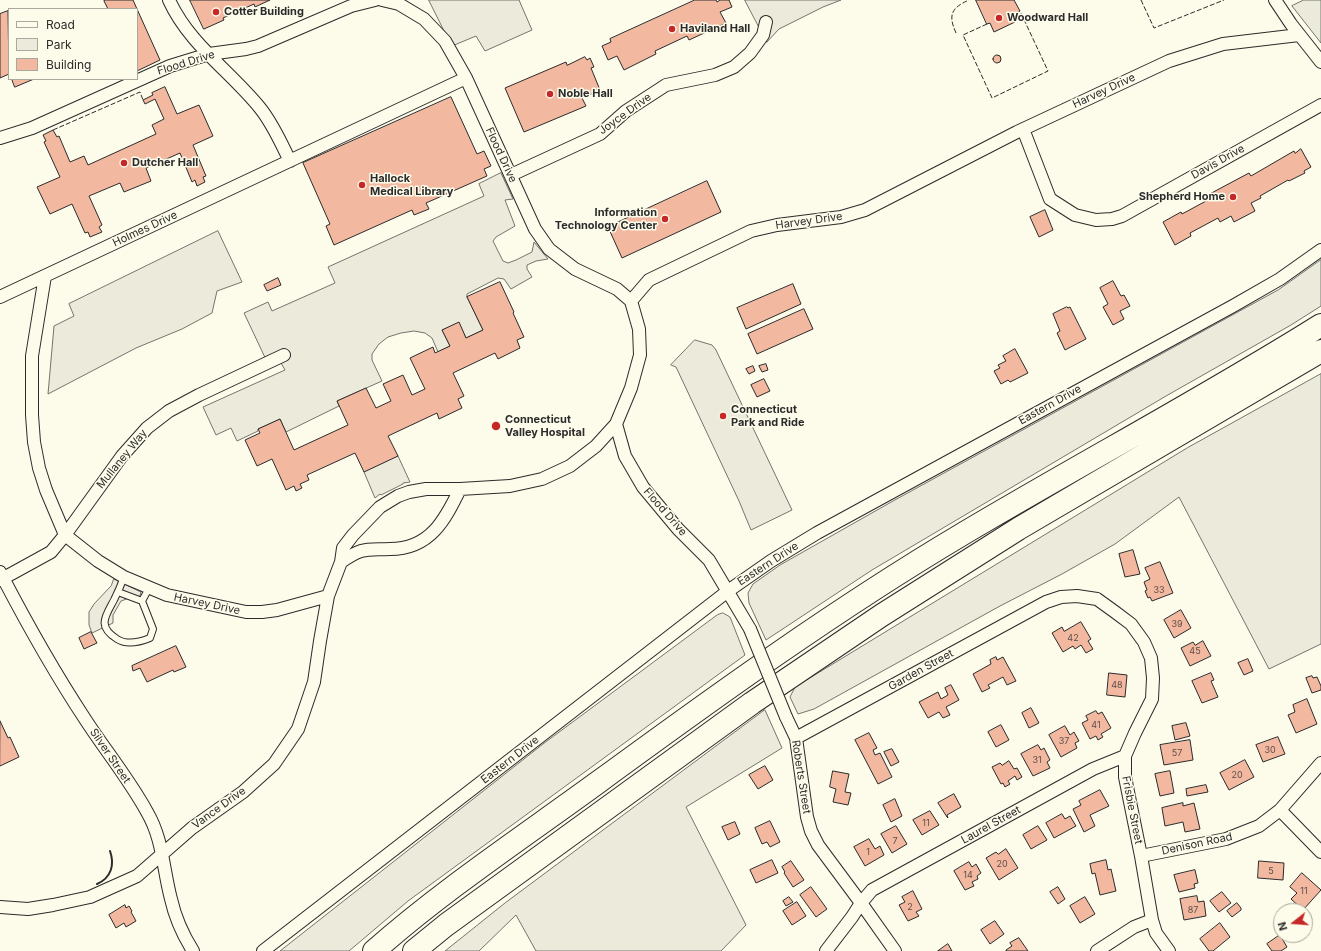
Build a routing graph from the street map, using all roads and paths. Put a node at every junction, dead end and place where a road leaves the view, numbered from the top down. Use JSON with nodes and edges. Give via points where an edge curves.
{"nodes":[{"id":1,"x":169,"y":0,"type":"edge"},
{"id":2,"x":382,"y":0,"type":"edge"},
{"id":3,"x":1276,"y":0,"type":"edge"},
{"id":4,"x":368,"y":1,"type":"edge"},
{"id":5,"x":766,"y":22,"type":"dead end"},
{"id":6,"x":1299,"y":35,"type":"junction"},
{"id":7,"x":209,"y":54,"type":"junction"},
{"id":8,"x":1321,"y":62,"type":"edge"},
{"id":9,"x":466,"y":78,"type":"junction"},
{"id":10,"x":1321,"y":105,"type":"edge"},
{"id":11,"x":1023,"y":130,"type":"junction"},
{"id":12,"x":0,"y":138,"type":"edge"},
{"id":13,"x":290,"y":161,"type":"junction"},
{"id":14,"x":511,"y":175,"type":"junction"},
{"id":15,"x":1321,"y":250,"type":"edge"},
{"id":16,"x":45,"y":276,"type":"junction"},
{"id":17,"x":0,"y":297,"type":"edge"},
{"id":18,"x":631,"y":302,"type":"junction"},
{"id":19,"x":1321,"y":325,"type":"edge"},
{"id":20,"x":1321,"y":351,"type":"edge"},
{"id":21,"x":284,"y":355,"type":"dead end"},
{"id":22,"x":616,"y":424,"type":"junction"},
{"id":23,"x":460,"y":489,"type":"junction"},
{"id":24,"x":65,"y":535,"type":"junction"},
{"id":25,"x":341,"y":562,"type":"junction"},
{"id":26,"x":1,"y":577,"type":"edge"},
{"id":27,"x":124,"y":577,"type":"junction"},
{"id":28,"x":149,"y":588,"type":"junction"},
{"id":29,"x":728,"y":591,"type":"junction"},
{"id":30,"x":118,"y":592,"type":"junction"},
{"id":31,"x":328,"y":596,"type":"junction"},
{"id":32,"x":142,"y":601,"type":"junction"},
{"id":33,"x":1046,"y":602,"type":"joint"},
{"id":34,"x":796,"y":738,"type":"junction"},
{"id":35,"x":1125,"y":756,"type":"junction"},
{"id":36,"x":1321,"y":763,"type":"edge"},
{"id":37,"x":1280,"y":810,"type":"junction"},
{"id":38,"x":1321,"y":852,"type":"edge"},
{"id":39,"x":163,"y":853,"type":"junction"},
{"id":40,"x":1141,"y":856,"type":"junction"},
{"id":41,"x":861,"y":902,"type":"junction"},
{"id":42,"x":0,"y":907,"type":"edge"},
{"id":43,"x":1152,"y":920,"type":"junction"},
{"id":44,"x":194,"y":951,"type":"edge"},
{"id":45,"x":263,"y":951,"type":"edge"},
{"id":46,"x":374,"y":951,"type":"edge"},
{"id":47,"x":414,"y":951,"type":"edge"},
{"id":48,"x":826,"y":951,"type":"edge"},
{"id":49,"x":895,"y":951,"type":"edge"},
{"id":50,"x":1097,"y":951,"type":"edge"},
{"id":51,"x":1169,"y":951,"type":"edge"}],
"edges":[{"from":1,"to":7,"type":"street","via":[[187,30]]},
{"from":2,"to":9,"type":"street","name":"Flood Drive","via":[[399,4],[424,19],[445,41]]},
{"from":3,"to":6,"type":"street"},
{"from":4,"to":7,"type":"street","name":"Flood Drive","via":[[258,46]]},
{"from":5,"to":14,"type":"street","name":"Joyce Drive","via":[[763,35],[750,53],[734,67],[715,75],[666,85],[626,111],[600,134]]},
{"from":6,"to":8,"type":"street"},
{"from":6,"to":11,"type":"street","name":"Harvey Drive","via":[[1223,44],[1169,61]]},
{"from":7,"to":12,"type":"street","name":"Flood Drive","via":[[170,66],[32,128]]},
{"from":7,"to":13,"type":"street","via":[[260,108]]},
{"from":9,"to":13,"type":"street","name":"Holmes Drive"},
{"from":9,"to":14,"type":"street","name":"Flood Drive"},
{"from":10,"to":11,"type":"street","name":"Davis Drive","via":[[1122,216],[1112,219],[1096,220],[1075,215],[1050,199]]},
{"from":11,"to":18,"type":"street","name":"Harvey Drive","via":[[865,210],[841,217],[750,231],[649,280]]},
{"from":13,"to":16,"type":"street","name":"Holmes Drive"},
{"from":14,"to":18,"type":"street","name":"Flood Drive","via":[[535,229],[549,248],[575,269],[617,289]]},
{"from":15,"to":29,"type":"street","name":"Eastern Drive","via":[[1280,279],[1233,306],[816,533]]},
{"from":16,"to":17,"type":"street","name":"Holmes Drive"},
{"from":16,"to":24,"type":"street","via":[[32,356],[34,442],[38,468]]},
{"from":18,"to":22,"type":"street","via":[[639,329],[640,356],[632,388]]},
{"from":19,"to":46,"type":"highway","via":[[959,536],[830,617],[441,897]]},
{"from":20,"to":47,"type":"highway","via":[[1018,529],[875,619],[718,728],[446,925]]},
{"from":21,"to":24,"type":"street","name":"Mullaney Way","via":[[199,395],[169,411],[147,428],[122,456]]},
{"from":22,"to":23,"type":"street","via":[[596,446],[570,466],[542,479],[510,486]]},
{"from":22,"to":29,"type":"street","name":"Flood Drive","via":[[625,456],[643,487],[678,529],[709,560]]},
{"from":23,"to":25,"type":"street","via":[[444,519],[424,540],[398,549],[362,550]]},
{"from":23,"to":25,"type":"street","via":[[410,492],[386,502],[343,548]]},
{"from":24,"to":26,"type":"street","name":"Mullaney Way","via":[[51,552]]},
{"from":24,"to":27,"type":"street","name":"Harvey Drive","via":[[98,561]]},
{"from":25,"to":31,"type":"street"},
{"from":26,"to":39,"type":"street","name":"Silver Street","via":[[85,719],[148,812]]},
{"from":27,"to":28,"type":"street","name":"Harvey Drive"},
{"from":27,"to":30,"type":"lane"},
{"from":28,"to":31,"type":"street","name":"Harvey Drive","via":[[166,595],[246,612],[277,610]]},
{"from":28,"to":32,"type":"lane"},
{"from":29,"to":34,"type":"street","name":"Roberts Street","bridge":true,"via":[[750,629]]},
{"from":29,"to":45,"type":"street","name":"Eastern Drive"},
{"from":30,"to":32,"type":"lane"},
{"from":30,"to":32,"type":"lane","via":[[106,612],[104,626],[108,633],[121,641],[141,642],[150,638],[153,629]]},
{"from":31,"to":39,"type":"street","name":"Vance Drive","via":[[314,682],[298,730],[274,764],[243,792],[192,828]]},
{"from":33,"to":34,"type":"street","name":"Garden Street"},
{"from":33,"to":35,"type":"street","name":"Frisbie Street","via":[[1061,596],[1097,599],[1131,624],[1144,642],[1151,658],[1152,699]]},
{"from":34,"to":41,"type":"street","name":"Roberts Street","via":[[811,831],[818,845]]},
{"from":35,"to":40,"type":"street","name":"Frisbie Street","via":[[1125,777]]},
{"from":35,"to":41,"type":"street","name":"Laurel Street","via":[[1093,769],[872,890]]},
{"from":36,"to":37,"type":"street","name":"Denison Road"},
{"from":37,"to":38,"type":"street"},
{"from":37,"to":40,"type":"street","name":"Denison Road","via":[[1258,826],[1226,839]]},
{"from":39,"to":42,"type":"street","name":"Vance Drive","via":[[137,876],[90,897],[28,909]]},
{"from":39,"to":44,"type":"street","name":"Silver Street","via":[[170,898],[177,921]]},
{"from":40,"to":43,"type":"street","name":"Frisbie Street"},
{"from":41,"to":48,"type":"street","name":"Laurel Street"},
{"from":41,"to":49,"type":"street","name":"Roberts Street"},
{"from":43,"to":50,"type":"street","via":[[1134,927]]},
{"from":43,"to":51,"type":"street","name":"Frisbie Street","via":[[1156,933]]}]}
